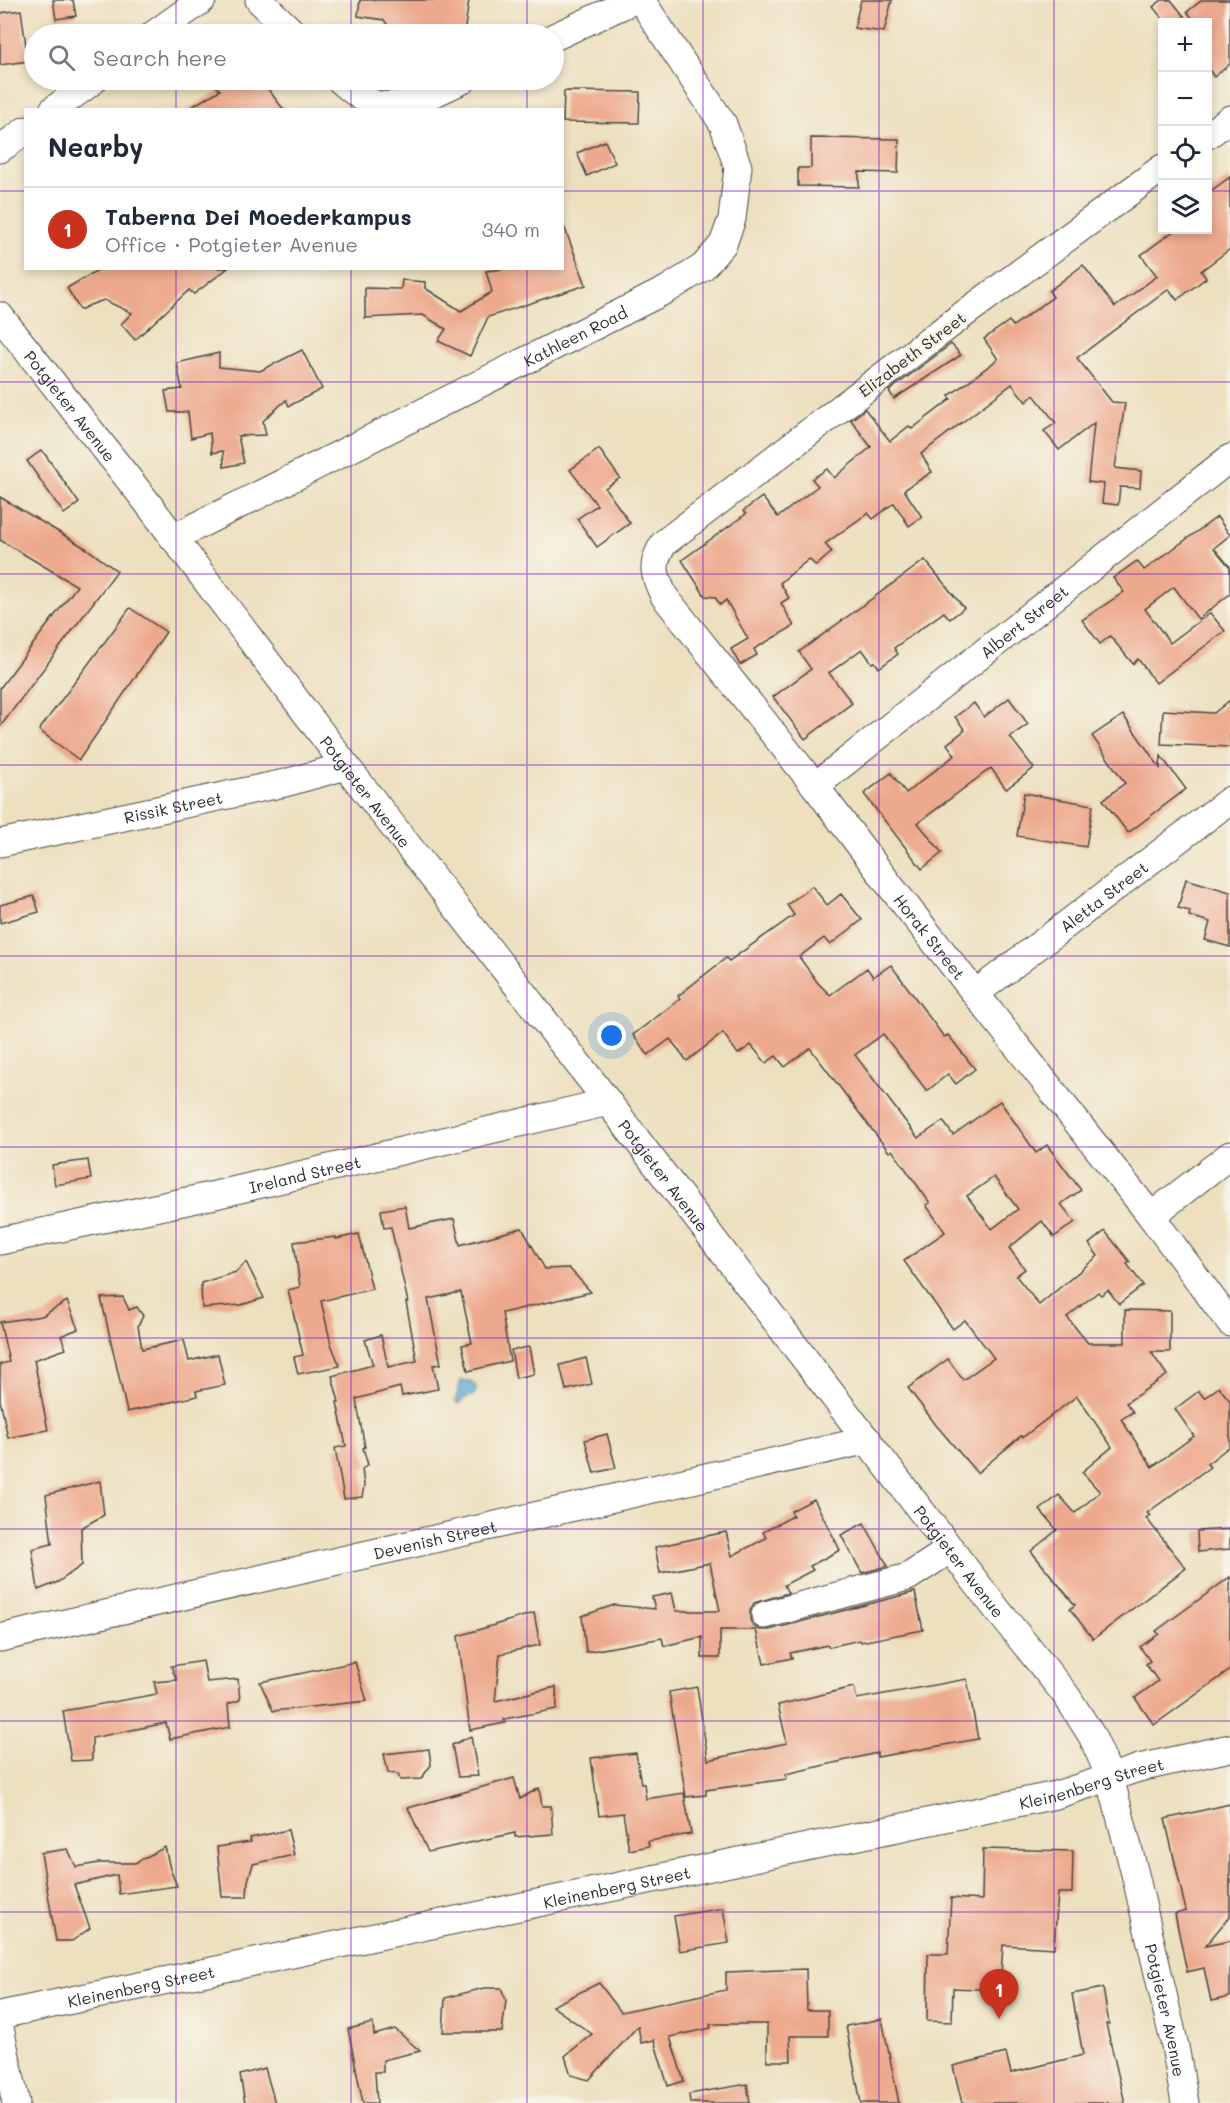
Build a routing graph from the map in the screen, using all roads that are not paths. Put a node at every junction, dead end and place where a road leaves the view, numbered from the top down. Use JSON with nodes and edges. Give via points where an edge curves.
{"nodes":[{"id":1,"x":202,"y":0,"type":"edge"},
{"id":2,"x":259,"y":0,"type":"edge"},
{"id":3,"x":634,"y":0,"type":"edge"},
{"id":4,"x":641,"y":0,"type":"edge"},
{"id":5,"x":168,"y":24,"type":"edge"},
{"id":6,"x":284,"y":24,"type":"edge"},
{"id":7,"x":564,"y":33,"type":"edge"},
{"id":8,"x":80,"y":90,"type":"edge"},
{"id":9,"x":352,"y":90,"type":"edge"},
{"id":10,"x":439,"y":90,"type":"edge"},
{"id":11,"x":56,"y":108,"type":"edge"},
{"id":12,"x":1230,"y":119,"type":"edge"},
{"id":13,"x":24,"y":131,"type":"edge"},
{"id":14,"x":1212,"y":132,"type":"edge"},
{"id":15,"x":0,"y":149,"type":"edge"},
{"id":16,"x":1158,"y":171,"type":"edge"},
{"id":17,"x":0,"y":316,"type":"edge"},
{"id":18,"x":1230,"y":458,"type":"edge"},
{"id":19,"x":173,"y":538,"type":"junction"},
{"id":20,"x":664,"y":543,"type":"joint"},
{"id":21,"x":346,"y":766,"type":"junction"},
{"id":22,"x":815,"y":786,"type":"junction"},
{"id":23,"x":1230,"y":800,"type":"edge"},
{"id":24,"x":0,"y":843,"type":"edge"},
{"id":25,"x":976,"y":993,"type":"junction"},
{"id":26,"x":608,"y":1102,"type":"junction"},
{"id":27,"x":1230,"y":1155,"type":"edge"},
{"id":28,"x":1151,"y":1216,"type":"junction"},
{"id":29,"x":0,"y":1241,"type":"edge"},
{"id":30,"x":1230,"y":1323,"type":"edge"},
{"id":31,"x":868,"y":1440,"type":"junction"},
{"id":32,"x":951,"y":1548,"type":"junction"},
{"id":33,"x":765,"y":1615,"type":"dead end"},
{"id":34,"x":0,"y":1638,"type":"edge"},
{"id":35,"x":1230,"y":1748,"type":"edge"},
{"id":36,"x":1110,"y":1777,"type":"junction"},
{"id":37,"x":0,"y":2015,"type":"edge"},
{"id":38,"x":0,"y":2028,"type":"edge"},
{"id":39,"x":16,"y":2103,"type":"edge"},
{"id":40,"x":1185,"y":2103,"type":"edge"}],
"edges":[{"from":1,"to":5,"type":"street"},
{"from":2,"to":6,"type":"street"},
{"from":3,"to":7,"type":"street"},
{"from":4,"to":19,"type":"street","name":"Kathleen Road","via":[[723,124],[738,167],[732,219],[723,244],[703,267],[657,295]]},
{"from":8,"to":11,"type":"street"},
{"from":9,"to":10,"type":"street","via":[[372,103],[384,105],[418,99]]},
{"from":12,"to":14,"type":"street"},
{"from":13,"to":15,"type":"street"},
{"from":16,"to":20,"type":"street","name":"Elizabeth Street"},
{"from":17,"to":19,"type":"street","name":"Potgieter Avenue"},
{"from":18,"to":22,"type":"street","name":"Albert Street"},
{"from":19,"to":21,"type":"street","name":"Potgieter Avenue"},
{"from":20,"to":22,"type":"street","name":"Horak Street","via":[[654,564],[664,596]]},
{"from":21,"to":24,"type":"street","name":"Rissik Street","via":[[285,783]]},
{"from":21,"to":26,"type":"street","name":"Potgieter Avenue"},
{"from":22,"to":25,"type":"street","name":"Horak Street"},
{"from":23,"to":25,"type":"street","name":"Aletta Street"},
{"from":25,"to":28,"type":"street","name":"Horak Street"},
{"from":26,"to":29,"type":"street","name":"Ireland Street","via":[[215,1195]]},
{"from":26,"to":31,"type":"street","name":"Potgieter Avenue"},
{"from":27,"to":28,"type":"street"},
{"from":28,"to":30,"type":"street","name":"Horak Street"},
{"from":31,"to":32,"type":"street","name":"Potgieter Avenue"},
{"from":31,"to":34,"type":"street","name":"Devenish Street"},
{"from":32,"to":33,"type":"street","via":[[908,1577]]},
{"from":32,"to":36,"type":"street","name":"Potgieter Avenue","via":[[1065,1695],[1092,1736]]},
{"from":35,"to":36,"type":"street","name":"Kleinenberg Street"},
{"from":36,"to":37,"type":"street","name":"Kleinenberg Street","via":[[1056,1795]]},
{"from":36,"to":40,"type":"street","name":"Potgieter Avenue"},
{"from":38,"to":39,"type":"street"}]}
